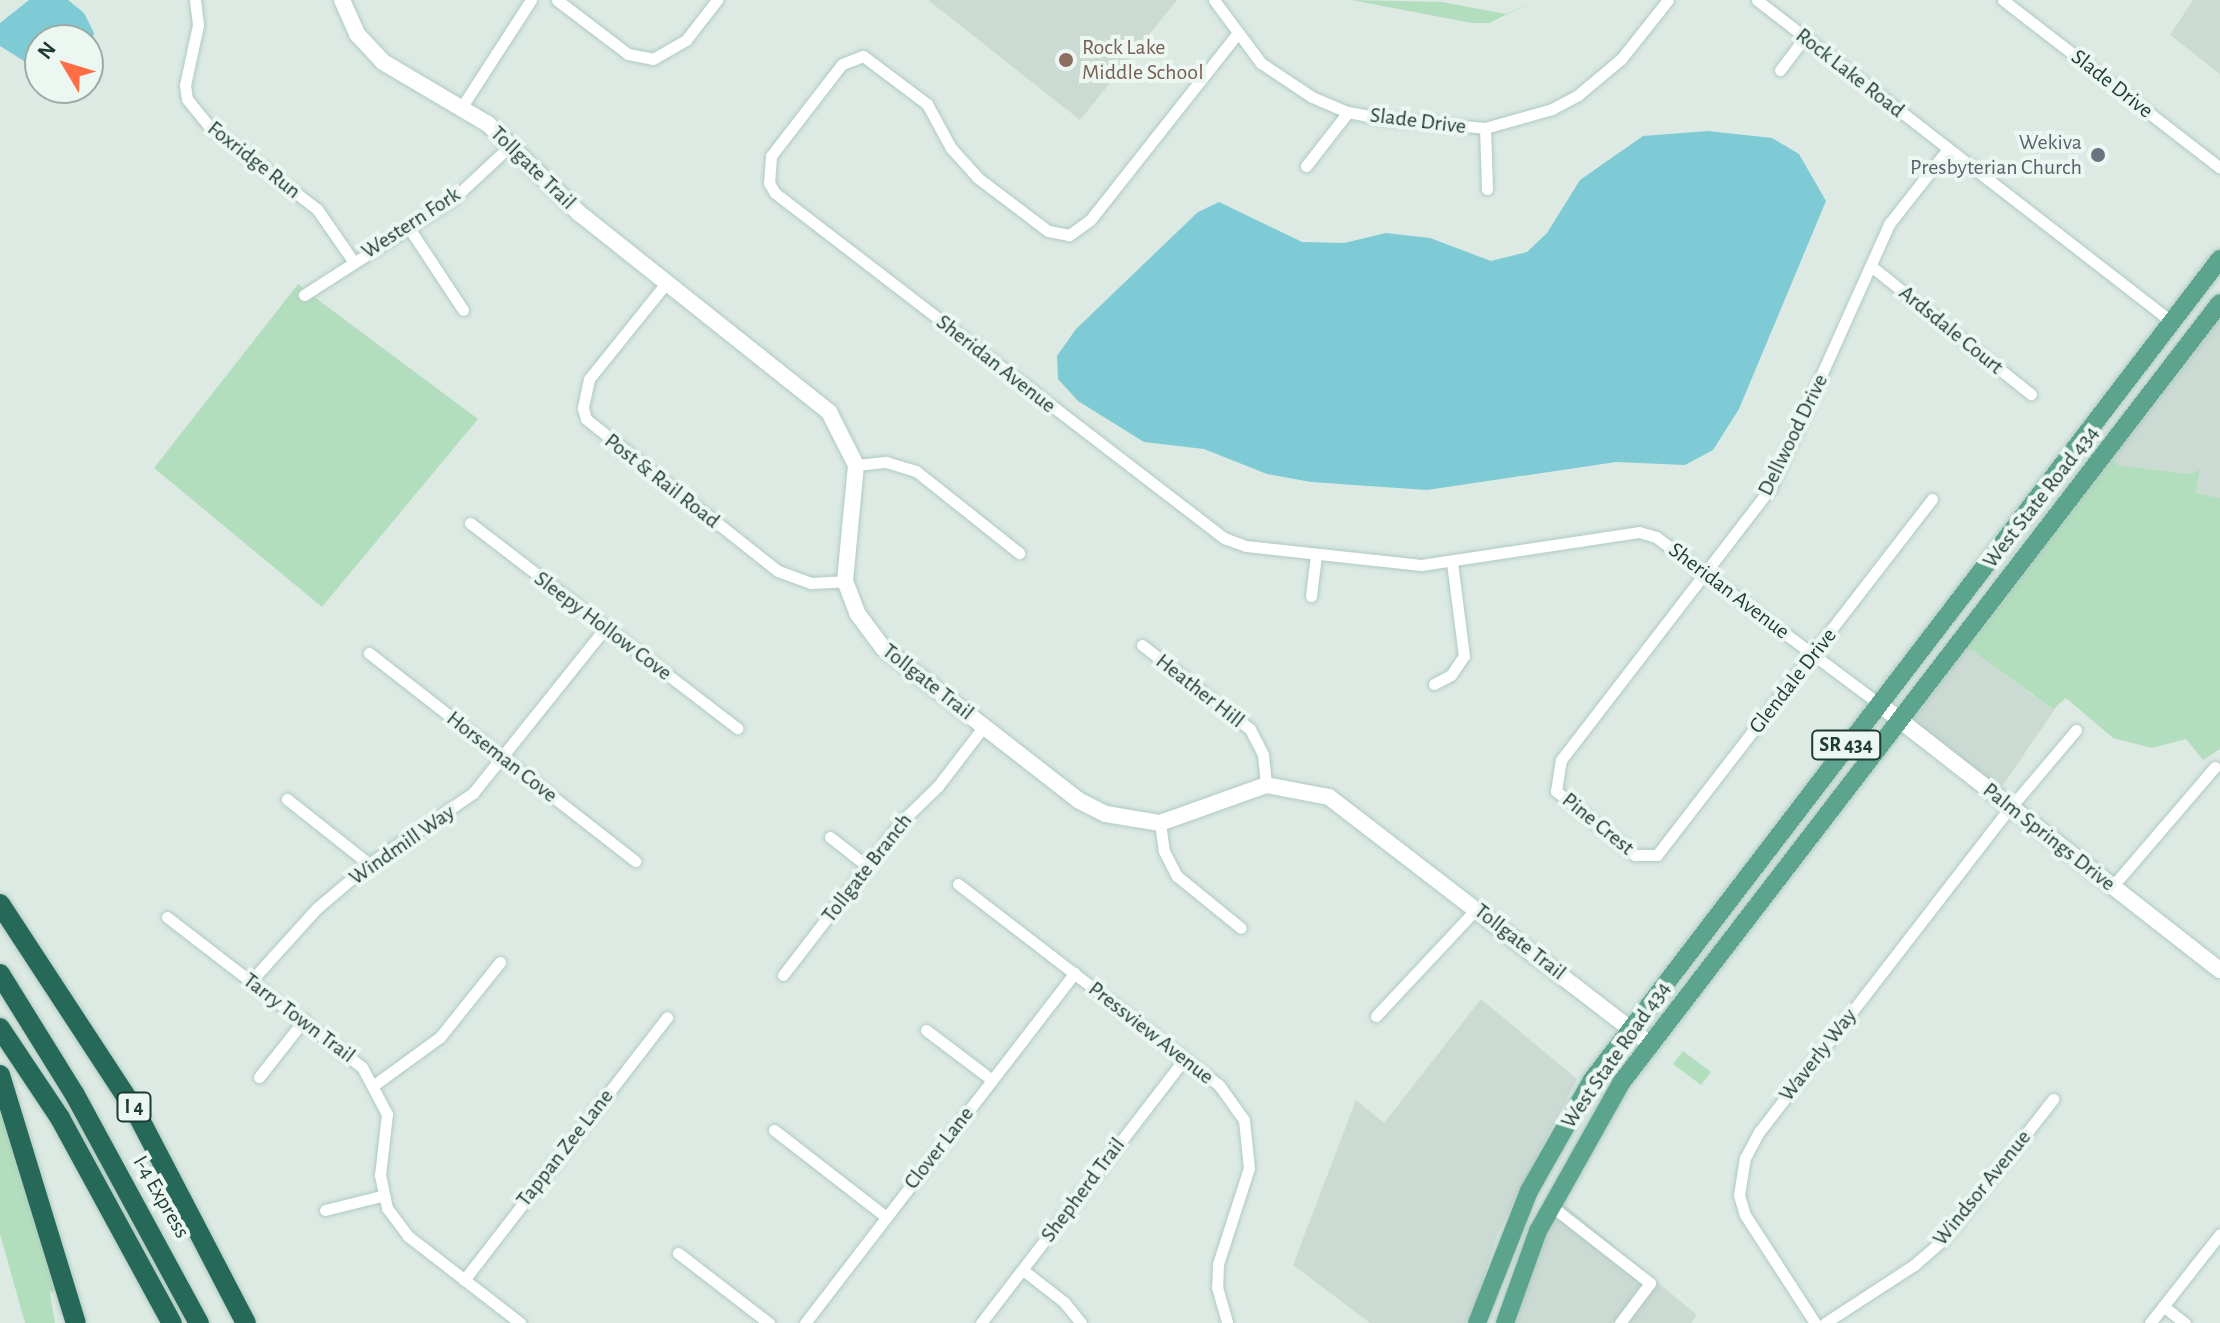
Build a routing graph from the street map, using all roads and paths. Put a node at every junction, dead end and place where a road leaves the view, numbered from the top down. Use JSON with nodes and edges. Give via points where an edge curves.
{"nodes":[{"id":1,"x":195,"y":0,"type":"edge"},
{"id":2,"x":342,"y":0,"type":"edge"},
{"id":3,"x":531,"y":0,"type":"edge"},
{"id":4,"x":557,"y":0,"type":"edge"},
{"id":5,"x":717,"y":0,"type":"edge"},
{"id":6,"x":1214,"y":0,"type":"edge"},
{"id":7,"x":1668,"y":0,"type":"edge"},
{"id":8,"x":1757,"y":0,"type":"edge"},
{"id":9,"x":2003,"y":0,"type":"edge"},
{"id":10,"x":1237,"y":34,"type":"junction"},
{"id":11,"x":1805,"y":37,"type":"junction"},
{"id":12,"x":1780,"y":70,"type":"dead end"},
{"id":13,"x":463,"y":105,"type":"junction"},
{"id":14,"x":1348,"y":112,"type":"junction"},
{"id":15,"x":1485,"y":128,"type":"junction"},
{"id":16,"x":512,"y":144,"type":"junction"},
{"id":17,"x":1948,"y":149,"type":"junction"},
{"id":18,"x":1306,"y":166,"type":"dead end"},
{"id":19,"x":2220,"y":168,"type":"edge"},
{"id":20,"x":1487,"y":189,"type":"dead end"},
{"id":21,"x":409,"y":228,"type":"junction"},
{"id":22,"x":2220,"y":259,"type":"edge"},
{"id":23,"x":353,"y":261,"type":"junction"},
{"id":24,"x":1871,"y":266,"type":"junction"},
{"id":25,"x":667,"y":282,"type":"junction"},
{"id":26,"x":304,"y":295,"type":"dead end"},
{"id":27,"x":2220,"y":303,"type":"edge"},
{"id":28,"x":463,"y":310,"type":"dead end"},
{"id":29,"x":2172,"y":322,"type":"junction"},
{"id":30,"x":2031,"y":394,"type":"dead end"},
{"id":31,"x":856,"y":465,"type":"junction"},
{"id":32,"x":1932,"y":499,"type":"dead end"},
{"id":33,"x":470,"y":523,"type":"dead end"},
{"id":34,"x":1019,"y":553,"type":"dead end"},
{"id":35,"x":1316,"y":555,"type":"junction"},
{"id":36,"x":1452,"y":562,"type":"junction"},
{"id":37,"x":1706,"y":573,"type":"junction"},
{"id":38,"x":845,"y":581,"type":"junction"},
{"id":39,"x":1311,"y":596,"type":"dead end"},
{"id":40,"x":605,"y":628,"type":"junction"},
{"id":41,"x":1142,"y":645,"type":"dead end"},
{"id":42,"x":369,"y":653,"type":"dead end"},
{"id":43,"x":1813,"y":654,"type":"junction"},
{"id":44,"x":1434,"y":684,"type":"dead end"},
{"id":45,"x":1878,"y":703,"type":"junction"},
{"id":46,"x":1900,"y":720,"type":"junction"},
{"id":47,"x":984,"y":726,"type":"junction"},
{"id":48,"x":737,"y":728,"type":"dead end"},
{"id":49,"x":2076,"y":730,"type":"dead end"},
{"id":50,"x":503,"y":758,"type":"junction"},
{"id":51,"x":2215,"y":767,"type":"dead end"},
{"id":52,"x":1554,"y":781,"type":"joint"},
{"id":53,"x":1266,"y":785,"type":"junction"},
{"id":54,"x":287,"y":799,"type":"dead end"},
{"id":55,"x":2011,"y":807,"type":"junction"},
{"id":56,"x":1160,"y":823,"type":"junction"},
{"id":57,"x":830,"y":837,"type":"dead end"},
{"id":58,"x":1650,"y":858,"type":"joint"},
{"id":59,"x":635,"y":861,"type":"dead end"},
{"id":60,"x":369,"y":864,"type":"junction"},
{"id":61,"x":867,"y":866,"type":"junction"},
{"id":62,"x":958,"y":884,"type":"dead end"},
{"id":63,"x":2112,"y":887,"type":"junction"},
{"id":64,"x":0,"y":904,"type":"edge"},
{"id":65,"x":1477,"y":908,"type":"junction"},
{"id":66,"x":167,"y":917,"type":"dead end"},
{"id":67,"x":1241,"y":928,"type":"dead end"},
{"id":68,"x":500,"y":962,"type":"dead end"},
{"id":69,"x":2220,"y":970,"type":"edge"},
{"id":70,"x":1075,"y":973,"type":"junction"},
{"id":71,"x":0,"y":974,"type":"edge"},
{"id":72,"x":783,"y":975,"type":"dead end"},
{"id":73,"x":251,"y":981,"type":"junction"},
{"id":74,"x":1376,"y":1016,"type":"dead end"},
{"id":75,"x":667,"y":1017,"type":"dead end"},
{"id":76,"x":304,"y":1020,"type":"junction"},
{"id":77,"x":0,"y":1028,"type":"edge"},
{"id":78,"x":1629,"y":1029,"type":"junction"},
{"id":79,"x":926,"y":1030,"type":"dead end"},
{"id":80,"x":1650,"y":1044,"type":"junction"},
{"id":81,"x":1185,"y":1058,"type":"junction"},
{"id":82,"x":0,"y":1075,"type":"edge"},
{"id":83,"x":259,"y":1077,"type":"dead end"},
{"id":84,"x":992,"y":1080,"type":"junction"},
{"id":85,"x":374,"y":1085,"type":"junction"},
{"id":86,"x":2053,"y":1099,"type":"dead end"},
{"id":87,"x":774,"y":1130,"type":"dead end"},
{"id":88,"x":381,"y":1196,"type":"junction"},
{"id":89,"x":1550,"y":1205,"type":"junction"},
{"id":90,"x":325,"y":1210,"type":"dead end"},
{"id":91,"x":886,"y":1217,"type":"junction"},
{"id":92,"x":2220,"y":1234,"type":"edge"},
{"id":93,"x":678,"y":1253,"type":"dead end"},
{"id":94,"x":1023,"y":1270,"type":"junction"},
{"id":95,"x":464,"y":1280,"type":"junction"},
{"id":96,"x":2163,"y":1306,"type":"junction"},
{"id":97,"x":76,"y":1323,"type":"edge"},
{"id":98,"x":172,"y":1323,"type":"edge"},
{"id":99,"x":199,"y":1323,"type":"edge"},
{"id":100,"x":246,"y":1323,"type":"edge"},
{"id":101,"x":520,"y":1323,"type":"edge"},
{"id":102,"x":769,"y":1323,"type":"edge"},
{"id":103,"x":805,"y":1323,"type":"edge"},
{"id":104,"x":981,"y":1323,"type":"edge"},
{"id":105,"x":1081,"y":1323,"type":"edge"},
{"id":106,"x":1227,"y":1323,"type":"edge"},
{"id":107,"x":1477,"y":1323,"type":"edge"},
{"id":108,"x":1505,"y":1323,"type":"edge"},
{"id":109,"x":1620,"y":1323,"type":"edge"},
{"id":110,"x":1815,"y":1323,"type":"edge"},
{"id":111,"x":1825,"y":1323,"type":"edge"},
{"id":112,"x":2150,"y":1323,"type":"edge"},
{"id":113,"x":2185,"y":1323,"type":"edge"}],
"edges":[{"from":1,"to":23,"type":"street","name":"Foxridge Run","via":[[198,25],[185,85],[187,99],[210,127],[317,209]]},
{"from":2,"to":13,"type":"street","name":"Tollgate Trail","via":[[357,34],[383,62]]},
{"from":3,"to":13,"type":"street"},
{"from":4,"to":5,"type":"street","via":[[628,54],[653,59],[686,40]]},
{"from":6,"to":10,"type":"street","name":"Slade Drive"},
{"from":7,"to":15,"type":"street","name":"Slade Drive","via":[[1621,59],[1578,95],[1552,109]]},
{"from":8,"to":11,"type":"street","name":"Rock Lake Road"},
{"from":9,"to":19,"type":"street","name":"Slade Drive"},
{"from":10,"to":14,"type":"street","name":"Slade Drive","via":[[1282,79]]},
{"from":10,"to":35,"type":"street","name":"Sheridan Avenue","via":[[1090,220],[1069,235],[1048,231],[978,178],[951,148],[927,104],[863,56],[842,64],[771,156],[767,173],[775,193],[1224,538]]},
{"from":11,"to":12,"type":"street"},
{"from":11,"to":17,"type":"street","name":"Rock Lake Road"},
{"from":13,"to":16,"type":"street","name":"Tollgate Trail"},
{"from":14,"to":15,"type":"street","name":"Slade Drive"},
{"from":14,"to":18,"type":"street"},
{"from":15,"to":20,"type":"street"},
{"from":16,"to":21,"type":"street","name":"Western Fork","via":[[452,200]]},
{"from":16,"to":25,"type":"street","name":"Tollgate Trail","via":[[579,213]]},
{"from":17,"to":24,"type":"street","name":"Dellwood Drive","via":[[1889,224]]},
{"from":17,"to":29,"type":"street","name":"Rock Lake Road"},
{"from":21,"to":23,"type":"street","name":"Western Fork"},
{"from":21,"to":28,"type":"street"},
{"from":22,"to":29,"type":"main road","number":"SR 434"},
{"from":23,"to":26,"type":"street","name":"Western Fork"},
{"from":24,"to":30,"type":"street","name":"Ardsdale Court"},
{"from":24,"to":37,"type":"street","name":"Dellwood Drive","via":[[1782,468]]},
{"from":25,"to":31,"type":"street","name":"Tollgate Trail","via":[[818,399],[838,424]]},
{"from":25,"to":38,"type":"street","name":"Post & Rail Road","via":[[589,379],[586,419],[778,571],[811,583]]},
{"from":27,"to":46,"type":"main road","name":"West State Road 434","number":"SR 434"},
{"from":29,"to":45,"type":"main road","number":"SR 434"},
{"from":31,"to":34,"type":"street","via":[[886,462],[916,471]]},
{"from":31,"to":38,"type":"street","name":"Tollgate Trail"},
{"from":32,"to":43,"type":"street","name":"Glendale Drive"},
{"from":33,"to":40,"type":"street","name":"Sleepy Hollow Cove"},
{"from":35,"to":36,"type":"street","name":"Sheridan Avenue"},
{"from":35,"to":39,"type":"street"},
{"from":36,"to":37,"type":"street","name":"Sheridan Avenue","via":[[1639,532],[1656,537]]},
{"from":36,"to":44,"type":"street","via":[[1464,656],[1451,675]]},
{"from":37,"to":43,"type":"street","name":"Sheridan Avenue"},
{"from":37,"to":52,"type":"street","name":"Dellwood Drive","via":[[1561,760]]},
{"from":38,"to":47,"type":"street","name":"Tollgate Trail","via":[[875,640]]},
{"from":40,"to":48,"type":"street","name":"Sleepy Hollow Cove"},
{"from":40,"to":50,"type":"street","name":"Windmill Way"},
{"from":41,"to":53,"type":"street","name":"Heather Hill","via":[[1250,729],[1263,755]]},
{"from":42,"to":50,"type":"street","name":"Horseman Cove"},
{"from":43,"to":45,"type":"street","name":"Sheridan Avenue"},
{"from":43,"to":58,"type":"street","name":"Glendale Drive","via":[[1667,845]]},
{"from":45,"to":46,"type":"street","name":"Palm Springs Drive"},
{"from":45,"to":78,"type":"main road","number":"SR 434"},
{"from":46,"to":55,"type":"street","name":"Palm Springs Drive"},
{"from":46,"to":80,"type":"main road","name":"West State Road 434","number":"SR 434"},
{"from":47,"to":56,"type":"street","name":"Tollgate Trail","via":[[1092,808],[1129,821]]},
{"from":47,"to":61,"type":"street","name":"Tollgate Branch"},
{"from":49,"to":55,"type":"street","name":"Waverly Way"},
{"from":50,"to":59,"type":"street","name":"Horseman Cove"},
{"from":50,"to":60,"type":"street","name":"Windmill Way","via":[[454,811]]},
{"from":51,"to":63,"type":"street"},
{"from":52,"to":58,"type":"street","name":"Pine Crest","via":[[1562,799],[1635,855]]},
{"from":53,"to":56,"type":"street","name":"Tollgate Trail"},
{"from":53,"to":65,"type":"street","name":"Tollgate Trail","via":[[1314,791],[1342,804]]},
{"from":54,"to":60,"type":"street"},
{"from":55,"to":63,"type":"street","name":"Palm Springs Drive"},
{"from":55,"to":110,"type":"street","name":"Waverly Way","via":[[1759,1132],[1745,1158],[1739,1195],[1745,1215]]},
{"from":56,"to":67,"type":"street","via":[[1164,851],[1177,876]]},
{"from":57,"to":61,"type":"street"},
{"from":60,"to":73,"type":"street","name":"Windmill Way","via":[[317,908]]},
{"from":61,"to":72,"type":"street","name":"Tollgate Branch"},
{"from":62,"to":70,"type":"street","name":"Pressview Avenue"},
{"from":63,"to":69,"type":"street","name":"Palm Springs Drive"},
{"from":64,"to":100,"type":"highway","number":"I 4","via":[[135,1110]]},
{"from":65,"to":74,"type":"street"},
{"from":65,"to":78,"type":"street","name":"Tollgate Trail"},
{"from":66,"to":73,"type":"street","name":"Tarry Town Trail"},
{"from":68,"to":85,"type":"street","via":[[440,1037]]},
{"from":70,"to":81,"type":"street","name":"Pressview Avenue"},
{"from":70,"to":84,"type":"street","name":"Clover Lane"},
{"from":71,"to":99,"type":"highway","name":"I-4 Express","via":[[98,1136]]},
{"from":73,"to":76,"type":"street","name":"Tarry Town Trail"},
{"from":75,"to":95,"type":"street","name":"Tappan Zee Lane"},
{"from":76,"to":83,"type":"street"},
{"from":76,"to":85,"type":"street","name":"Tarry Town Trail","via":[[348,1053]]},
{"from":77,"to":98,"type":"highway","via":[[60,1118]]},
{"from":78,"to":80,"type":"street","name":"Tollgate Trail"},
{"from":78,"to":107,"type":"main road","number":"SR 434","via":[[1574,1109],[1535,1179]]},
{"from":79,"to":84,"type":"street"},
{"from":80,"to":89,"type":"main road","name":"West State Road 434","number":"SR 434","via":[[1592,1127]]},
{"from":81,"to":94,"type":"street","name":"Shepherd Trail"},
{"from":81,"to":106,"type":"street","name":"Pressview Avenue","via":[[1232,1100],[1249,1134],[1249,1168],[1218,1264],[1217,1287]]},
{"from":82,"to":97,"type":"highway"},
{"from":84,"to":91,"type":"street","name":"Clover Lane"},
{"from":85,"to":88,"type":"street","name":"Tarry Town Trail","via":[[387,1114]]},
{"from":86,"to":111,"type":"street","name":"Windsor Avenue","via":[[1943,1240]]},
{"from":87,"to":91,"type":"street"},
{"from":88,"to":90,"type":"street"},
{"from":88,"to":95,"type":"street","via":[[408,1236]]},
{"from":89,"to":108,"type":"main road","name":"West State Road 434","number":"SR 434"},
{"from":89,"to":109,"type":"street","via":[[1650,1283]]},
{"from":91,"to":103,"type":"street","name":"Clover Lane"},
{"from":92,"to":96,"type":"street"},
{"from":93,"to":102,"type":"street"},
{"from":94,"to":104,"type":"street","name":"Shepherd Trail"},
{"from":94,"to":105,"type":"street","via":[[1064,1302]]},
{"from":95,"to":101,"type":"street"},
{"from":96,"to":112,"type":"street"},
{"from":96,"to":113,"type":"street"}]}
